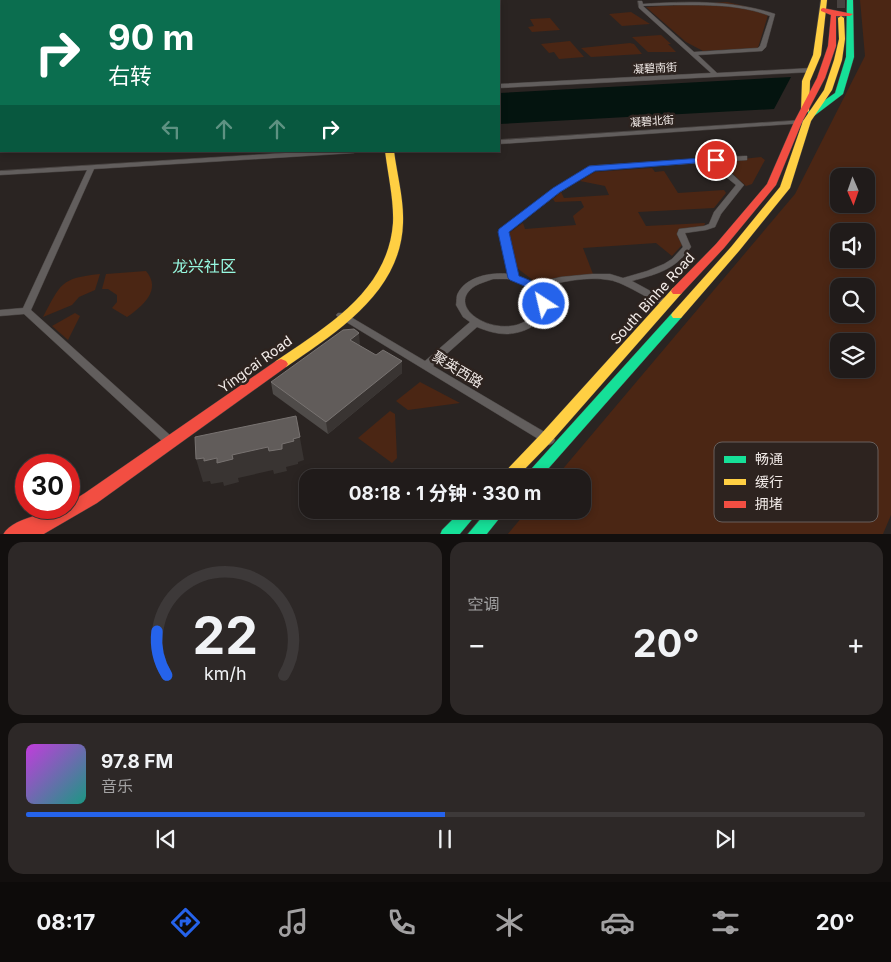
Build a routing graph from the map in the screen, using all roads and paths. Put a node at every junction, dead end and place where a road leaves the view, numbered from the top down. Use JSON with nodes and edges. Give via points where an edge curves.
{"nodes":[{"id":1,"x":824,"y":2,"type":"edge"},
{"id":2,"x":640,"y":3,"type":"edge"},
{"id":3,"x":844,"y":9,"type":"edge"},
{"id":4,"x":692,"y":54,"type":"junction"},
{"id":5,"x":812,"y":70,"type":"junction"},
{"id":6,"x":716,"y":75,"type":"junction"},
{"id":7,"x":500,"y":86,"type":"edge"},
{"id":8,"x":806,"y":117,"type":"junction"},
{"id":9,"x":500,"y":142,"type":"edge"},
{"id":10,"x":339,"y":152,"type":"edge"},
{"id":11,"x":383,"y":152,"type":"edge"},
{"id":12,"x":389,"y":152,"type":"edge"},
{"id":13,"x":744,"y":158,"type":"dead end"},
{"id":14,"x":703,"y":160,"type":"junction"},
{"id":15,"x":91,"y":168,"type":"junction"},
{"id":16,"x":0,"y":173,"type":"edge"},
{"id":17,"x":514,"y":278,"type":"junction"},
{"id":18,"x":623,"y":281,"type":"junction"},
{"id":19,"x":533,"y":286,"type":"junction"},
{"id":20,"x":666,"y":303,"type":"junction"},
{"id":21,"x":26,"y":311,"type":"junction"},
{"id":22,"x":0,"y":313,"type":"edge"},
{"id":23,"x":344,"y":316,"type":"junction"},
{"id":24,"x":475,"y":323,"type":"junction"},
{"id":25,"x":426,"y":366,"type":"junction"},
{"id":26,"x":546,"y":438,"type":"junction"},
{"id":27,"x":166,"y":439,"type":"junction"},
{"id":28,"x":560,"y":447,"type":"junction"},
{"id":29,"x":515,"y":469,"type":"edge"},
{"id":30,"x":539,"y":469,"type":"edge"},
{"id":31,"x":80,"y":497,"type":"edge"},
{"id":32,"x":40,"y":519,"type":"edge"},
{"id":33,"x":463,"y":519,"type":"edge"},
{"id":34,"x":489,"y":519,"type":"edge"},
{"id":35,"x":11,"y":534,"type":"edge"},
{"id":36,"x":27,"y":534,"type":"edge"},
{"id":37,"x":448,"y":534,"type":"edge"},
{"id":38,"x":475,"y":534,"type":"edge"}],
"edges":[{"from":1,"to":3,"type":"main road","via":[[836,14]]},
{"from":1,"to":5,"type":"main road","via":[[818,55]]},
{"from":2,"to":4,"type":"street"},
{"from":2,"to":4,"type":"street","via":[[728,0],[765,9],[773,15],[760,50]]},
{"from":3,"to":8,"type":"main road","via":[[838,60],[828,90]]},
{"from":4,"to":6,"type":"street"},
{"from":5,"to":6,"type":"street","name":"凝碧南街"},
{"from":5,"to":8,"type":"main road","via":[[806,82]]},
{"from":6,"to":7,"type":"street","name":"凝碧南街"},
{"from":8,"to":9,"type":"street","name":"凝碧北街"},
{"from":8,"to":20,"type":"main road","name":"South Binhe Road","via":[[771,185]]},
{"from":8,"to":28,"type":"main road","name":"South Binhe Road","via":[[785,188]]},
{"from":10,"to":15,"type":"street"},
{"from":11,"to":23,"type":"main road","name":"Yingcai Road","via":[[392,221],[390,247],[371,281]]},
{"from":12,"to":23,"type":"main road","name":"Yingcai Road","via":[[398,223],[395,250],[376,286]]},
{"from":13,"to":14,"type":"street"},
{"from":14,"to":17,"type":"street","via":[[593,168],[557,190],[503,232]]},
{"from":14,"to":18,"type":"street","via":[[735,179],[740,186],[737,191],[722,207],[712,225],[682,231],[687,247],[666,268]]},
{"from":15,"to":16,"type":"street"},
{"from":15,"to":21,"type":"street"},
{"from":17,"to":19,"type":"street"},
{"from":17,"to":24,"type":"street","via":[[492,276],[468,286],[461,295],[460,304]]},
{"from":18,"to":19,"type":"street","via":[[594,277]]},
{"from":18,"to":20,"type":"street"},
{"from":19,"to":24,"type":"street","via":[[542,294],[544,304],[542,314],[534,323],[505,330]]},
{"from":20,"to":26,"type":"main road","name":"South Binhe Road"},
{"from":21,"to":22,"type":"street"},
{"from":21,"to":27,"type":"street"},
{"from":23,"to":25,"type":"street","name":"聚英西路"},
{"from":23,"to":27,"type":"main road","name":"Yingcai Road"},
{"from":23,"to":36,"type":"main road","name":"Yingcai Road","via":[[99,492]]},
{"from":24,"to":25,"type":"street"},
{"from":25,"to":26,"type":"street","name":"聚英西路"},
{"from":26,"to":28,"type":"street","name":"聚英西路"},
{"from":26,"to":29,"type":"main road","name":"South Binhe Road"},
{"from":27,"to":31,"type":"main road","name":"Yingcai Road"},
{"from":28,"to":30,"type":"main road","name":"South Binhe Road"},
{"from":32,"to":35,"type":"main road"},
{"from":33,"to":37,"type":"main road"},
{"from":34,"to":38,"type":"main road"}]}
